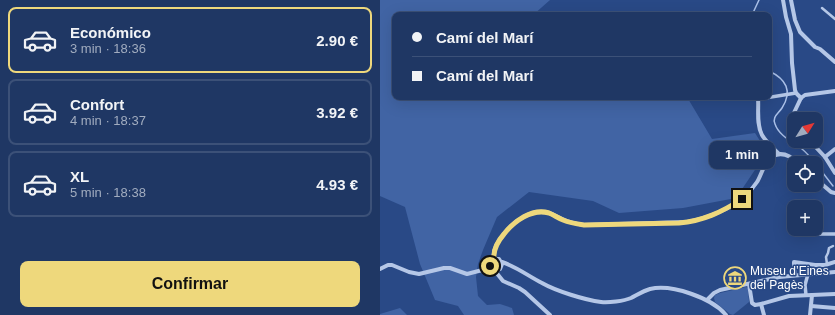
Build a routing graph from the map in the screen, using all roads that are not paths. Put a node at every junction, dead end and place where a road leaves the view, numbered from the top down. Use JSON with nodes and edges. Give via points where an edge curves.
{"nodes":[{"id":1,"x":783,"y":0,"type":"edge"},
{"id":2,"x":790,"y":0,"type":"edge"},
{"id":3,"x":822,"y":8,"type":"dead end"},
{"id":4,"x":835,"y":19,"type":"edge"},
{"id":5,"x":835,"y":62,"type":"edge"},
{"id":6,"x":835,"y":91,"type":"edge"},
{"id":7,"x":796,"y":93,"type":"junction"},
{"id":8,"x":772,"y":96,"type":"edge"},
{"id":9,"x":801,"y":98,"type":"junction"},
{"id":10,"x":758,"y":100,"type":"edge"},
{"id":11,"x":794,"y":112,"type":"edge"},
{"id":12,"x":817,"y":148,"type":"edge"},
{"id":13,"x":835,"y":149,"type":"edge"},
{"id":14,"x":779,"y":154,"type":"junction"},
{"id":15,"x":789,"y":156,"type":"edge"},
{"id":16,"x":825,"y":157,"type":"junction"},
{"id":17,"x":835,"y":173,"type":"edge"},
{"id":18,"x":823,"y":185,"type":"edge"},
{"id":19,"x":835,"y":194,"type":"edge"},
{"id":20,"x":823,"y":234,"type":"edge"},
{"id":21,"x":835,"y":234,"type":"edge"},
{"id":22,"x":832,"y":246,"type":"dead end"},
{"id":23,"x":494,"y":259,"type":"junction"},
{"id":24,"x":502,"y":262,"type":"junction"},
{"id":25,"x":835,"y":262,"type":"edge"},
{"id":26,"x":827,"y":264,"type":"junction"},
{"id":27,"x":490,"y":268,"type":"junction"},
{"id":28,"x":380,"y":269,"type":"edge"},
{"id":29,"x":495,"y":271,"type":"junction"},
{"id":30,"x":835,"y":272,"type":"edge"},
{"id":31,"x":808,"y":274,"type":"junction"},
{"id":32,"x":795,"y":275,"type":"junction"},
{"id":33,"x":749,"y":284,"type":"junction"},
{"id":34,"x":835,"y":294,"type":"edge"},
{"id":35,"x":806,"y":295,"type":"junction"},
{"id":36,"x":812,"y":295,"type":"junction"},
{"id":37,"x":707,"y":300,"type":"junction"},
{"id":38,"x":761,"y":304,"type":"junction"},
{"id":39,"x":811,"y":306,"type":"junction"},
{"id":40,"x":835,"y":308,"type":"edge"},
{"id":41,"x":550,"y":315,"type":"edge"},
{"id":42,"x":726,"y":315,"type":"edge"},
{"id":43,"x":764,"y":315,"type":"edge"},
{"id":44,"x":810,"y":315,"type":"edge"}],
"edges":[{"from":1,"to":7,"type":"street","via":[[791,34]]},
{"from":2,"to":5,"type":"street","via":[[800,32]]},
{"from":3,"to":4,"type":"lane"},
{"from":6,"to":9,"type":"street","via":[[805,95]]},
{"from":7,"to":8,"type":"street"},
{"from":7,"to":9,"type":"street"},
{"from":9,"to":11,"type":"street"},
{"from":10,"to":14,"type":"street","via":[[761,132]]},
{"from":12,"to":16,"type":"street"},
{"from":13,"to":16,"type":"street"},
{"from":14,"to":15,"type":"street"},
{"from":14,"to":23,"type":"street","via":[[768,161],[747,194],[712,216],[679,223],[584,225],[574,224],[546,212],[535,212],[518,220],[507,230],[496,247]]},
{"from":16,"to":17,"type":"street"},
{"from":18,"to":19,"type":"street"},
{"from":20,"to":21,"type":"street"},
{"from":22,"to":26,"type":"lane","via":[[826,257]]},
{"from":23,"to":24,"type":"street"},
{"from":23,"to":27,"type":"street","via":[[490,262]]},
{"from":24,"to":29,"type":"street","via":[[501,268]]},
{"from":24,"to":37,"type":"street","via":[[545,285],[599,302],[625,300],[659,288],[673,289]]},
{"from":25,"to":26,"type":"street"},
{"from":26,"to":32,"type":"street","via":[[794,262]]},
{"from":27,"to":28,"type":"street","via":[[467,274],[450,268],[419,274],[392,265]]},
{"from":27,"to":29,"type":"street"},
{"from":29,"to":41,"type":"street","via":[[503,281],[525,292]]},
{"from":30,"to":31,"type":"street"},
{"from":31,"to":32,"type":"street"},
{"from":31,"to":35,"type":"street"},
{"from":32,"to":33,"type":"street"},
{"from":33,"to":37,"type":"street","via":[[720,290]]},
{"from":33,"to":38,"type":"street","via":[[752,303]]},
{"from":34,"to":36,"type":"street"},
{"from":35,"to":36,"type":"street"},
{"from":35,"to":38,"type":"street","via":[[789,296]]},
{"from":36,"to":39,"type":"street"},
{"from":37,"to":42,"type":"street"},
{"from":38,"to":43,"type":"street"},
{"from":39,"to":40,"type":"street"},
{"from":39,"to":44,"type":"street"}]}
